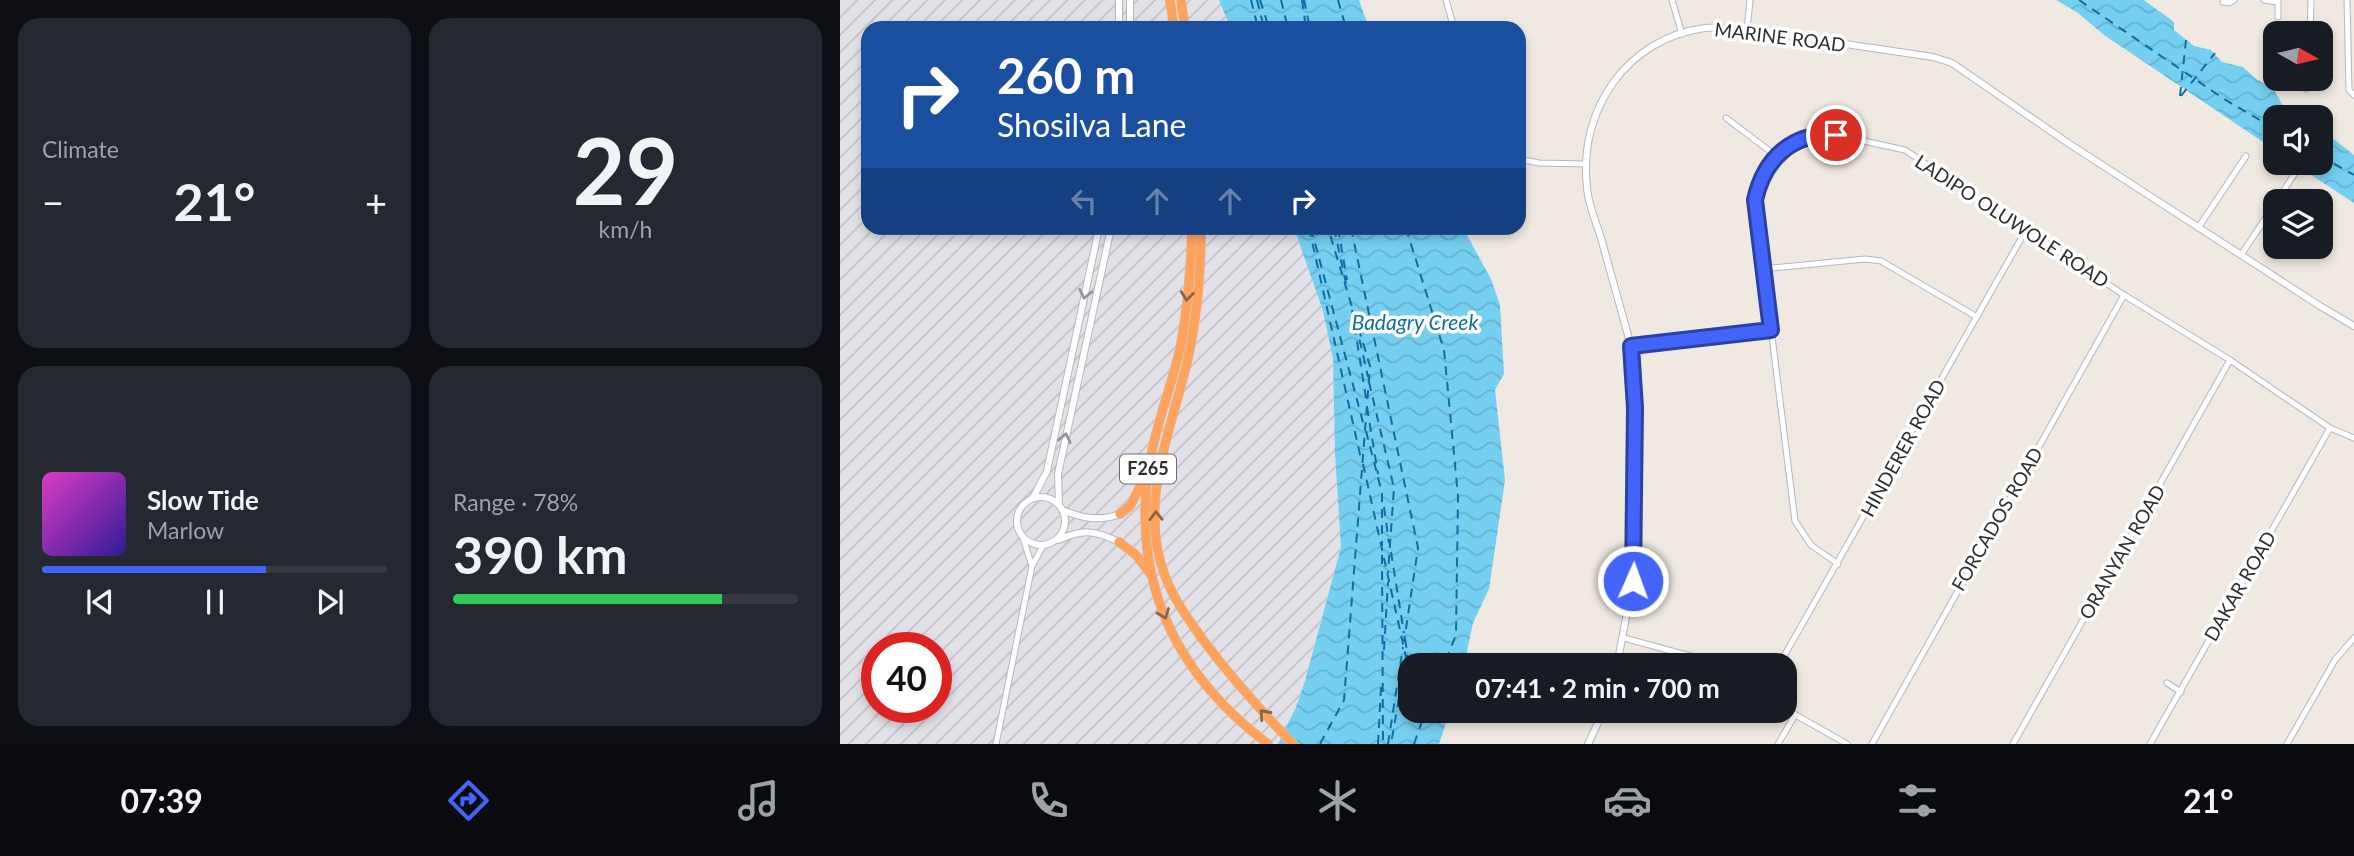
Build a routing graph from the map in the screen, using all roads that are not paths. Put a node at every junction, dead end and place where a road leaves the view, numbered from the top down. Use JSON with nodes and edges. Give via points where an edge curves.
{"nodes":[{"id":1,"x":1119,"y":0,"type":"edge"},
{"id":2,"x":1130,"y":0,"type":"edge"},
{"id":3,"x":1170,"y":0,"type":"edge"},
{"id":4,"x":1181,"y":0,"type":"edge"},
{"id":5,"x":1446,"y":0,"type":"edge"},
{"id":6,"x":1672,"y":0,"type":"edge"},
{"id":7,"x":1751,"y":0,"type":"edge"},
{"id":8,"x":2234,"y":0,"type":"edge"},
{"id":9,"x":2264,"y":0,"type":"edge"},
{"id":10,"x":2311,"y":0,"type":"edge"},
{"id":11,"x":2347,"y":0,"type":"edge"},
{"id":12,"x":2278,"y":1,"type":"edge"},
{"id":13,"x":2223,"y":2,"type":"dead end"},
{"id":14,"x":2278,"y":17,"type":"dead end"},
{"id":15,"x":1119,"y":21,"type":"edge"},
{"id":16,"x":1130,"y":21,"type":"edge"},
{"id":17,"x":1173,"y":21,"type":"edge"},
{"id":18,"x":1184,"y":21,"type":"edge"},
{"id":19,"x":1452,"y":21,"type":"edge"},
{"id":20,"x":2310,"y":21,"type":"edge"},
{"id":21,"x":1747,"y":30,"type":"junction"},
{"id":22,"x":1682,"y":34,"type":"junction"},
{"id":23,"x":2354,"y":95,"type":"edge"},
{"id":24,"x":1726,"y":118,"type":"dead end"},
{"id":25,"x":1775,"y":155,"type":"junction"},
{"id":26,"x":2246,"y":156,"type":"dead end"},
{"id":27,"x":1526,"y":160,"type":"edge"},
{"id":28,"x":1587,"y":164,"type":"junction"},
{"id":29,"x":2263,"y":222,"type":"edge"},
{"id":30,"x":2198,"y":228,"type":"junction"},
{"id":31,"x":2026,"y":230,"type":"junction"},
{"id":32,"x":1098,"y":235,"type":"edge"},
{"id":33,"x":1109,"y":235,"type":"edge"},
{"id":34,"x":1192,"y":235,"type":"edge"},
{"id":35,"x":1201,"y":235,"type":"edge"},
{"id":36,"x":2241,"y":256,"type":"junction"},
{"id":37,"x":1762,"y":269,"type":"junction"},
{"id":38,"x":2124,"y":295,"type":"junction"},
{"id":39,"x":1977,"y":317,"type":"junction"},
{"id":40,"x":2354,"y":326,"type":"edge"},
{"id":41,"x":1771,"y":330,"type":"junction"},
{"id":42,"x":1631,"y":346,"type":"junction"},
{"id":43,"x":2230,"y":360,"type":"junction"},
{"id":44,"x":2330,"y":428,"type":"junction"},
{"id":45,"x":2354,"y":438,"type":"edge"},
{"id":46,"x":1149,"y":469,"type":"junction"},
{"id":47,"x":1033,"y":498,"type":"junction"},
{"id":48,"x":1060,"y":507,"type":"junction"},
{"id":49,"x":1120,"y":514,"type":"joint"},
{"id":50,"x":1023,"y":538,"type":"junction"},
{"id":51,"x":1056,"y":540,"type":"junction"},
{"id":52,"x":1119,"y":542,"type":"joint"},
{"id":53,"x":1044,"y":546,"type":"junction"},
{"id":54,"x":1838,"y":564,"type":"junction"},
{"id":55,"x":1032,"y":566,"type":"junction"},
{"id":56,"x":1153,"y":578,"type":"junction"},
{"id":57,"x":1624,"y":638,"type":"junction"},
{"id":58,"x":2354,"y":638,"type":"edge"},
{"id":59,"x":1621,"y":653,"type":"edge"},
{"id":60,"x":1679,"y":653,"type":"edge"},
{"id":61,"x":1786,"y":653,"type":"edge"},
{"id":62,"x":2167,"y":683,"type":"dead end"},
{"id":63,"x":2181,"y":692,"type":"junction"},
{"id":64,"x":1797,"y":716,"type":"edge"},
{"id":65,"x":1598,"y":723,"type":"edge"},
{"id":66,"x":1790,"y":723,"type":"edge"},
{"id":67,"x":996,"y":744,"type":"edge"},
{"id":68,"x":1268,"y":744,"type":"edge"},
{"id":69,"x":1293,"y":744,"type":"edge"},
{"id":70,"x":1588,"y":744,"type":"edge"},
{"id":71,"x":1778,"y":744,"type":"edge"},
{"id":72,"x":1847,"y":744,"type":"edge"},
{"id":73,"x":1872,"y":744,"type":"edge"},
{"id":74,"x":2014,"y":744,"type":"edge"},
{"id":75,"x":2150,"y":744,"type":"edge"},
{"id":76,"x":2287,"y":744,"type":"edge"}],
"edges":[{"from":1,"to":15,"type":"street"},
{"from":2,"to":16,"type":"street"},
{"from":3,"to":17,"type":"highway"},
{"from":4,"to":18,"type":"highway"},
{"from":5,"to":19,"type":"street"},
{"from":6,"to":22,"type":"street"},
{"from":7,"to":21,"type":"street"},
{"from":8,"to":13,"type":"street"},
{"from":9,"to":12,"type":"street"},
{"from":10,"to":20,"type":"street"},
{"from":11,"to":23,"type":"street","via":[[2349,90]]},
{"from":12,"to":14,"type":"street"},
{"from":21,"to":22,"type":"street","name":"MARINE ROAD","via":[[1705,28]]},
{"from":21,"to":30,"type":"street","name":"MARINE ROAD","via":[[1952,63]]},
{"from":22,"to":28,"type":"street","name":"MARINE ROAD","via":[[1643,52],[1613,82],[1598,108]]},
{"from":24,"to":25,"type":"street"},
{"from":25,"to":31,"type":"street","name":"LADIPO OLUWOLE ROAD","via":[[1823,134],[1895,147]]},
{"from":25,"to":37,"type":"street","via":[[1755,200]]},
{"from":26,"to":30,"type":"street"},
{"from":27,"to":28,"type":"street"},
{"from":28,"to":42,"type":"street","name":"MARINE ROAD","via":[[1587,187]]},
{"from":29,"to":36,"type":"street"},
{"from":30,"to":36,"type":"street","name":"MARINE ROAD"},
{"from":31,"to":38,"type":"street","name":"LADIPO OLUWOLE ROAD"},
{"from":31,"to":39,"type":"street","name":"HINDERER ROAD"},
{"from":32,"to":47,"type":"street","one_way":true,"via":[[1047,471]]},
{"from":48,"to":33,"type":"street","one_way":true,"via":[[1058,474]]},
{"from":34,"to":46,"type":"highway","number":"F265","one_way":true,"via":[[1180,345]]},
{"from":69,"to":35,"type":"highway","number":"F265","one_way":true,"via":[[1237,683],[1180,608],[1164,574],[1156,540],[1158,475],[1198,300]]},
{"from":36,"to":40,"type":"street","name":"MARINE ROAD"},
{"from":37,"to":39,"type":"street","via":[[1881,261]]},
{"from":37,"to":41,"type":"street"},
{"from":38,"to":43,"type":"street","name":"LADIPO OLUWOLE ROAD"},
{"from":38,"to":73,"type":"street","name":"FORCADOS ROAD"},
{"from":39,"to":54,"type":"street","name":"HINDERER ROAD"},
{"from":41,"to":42,"type":"street"},
{"from":41,"to":54,"type":"street","via":[[1795,521],[1811,545]]},
{"from":42,"to":57,"type":"street","name":"MARINE ROAD","via":[[1635,522],[1633,581]]},
{"from":43,"to":44,"type":"street","name":"LADIPO OLUWOLE ROAD"},
{"from":43,"to":74,"type":"street","name":"ORANYAN ROAD"},
{"from":44,"to":45,"type":"street","name":"LADIPO OLUWOLE ROAD"},
{"from":44,"to":63,"type":"street","name":"DAKAR ROAD"},
{"from":46,"to":49,"type":"highway","via":[[1130,506]]},
{"from":46,"to":56,"type":"highway","number":"F265","via":[[1145,500]]},
{"from":47,"to":48,"type":"street","via":[[1047,498]]},
{"from":47,"to":50,"type":"street","via":[[1017,515]]},
{"from":48,"to":49,"type":"street","via":[[1084,518]]},
{"from":48,"to":51,"type":"street","via":[[1064,528]]},
{"from":50,"to":53,"type":"street"},
{"from":50,"to":55,"type":"street"},
{"from":51,"to":52,"type":"street","via":[[1089,531]]},
{"from":51,"to":53,"type":"street"},
{"from":52,"to":56,"type":"highway"},
{"from":53,"to":55,"type":"street"},
{"from":54,"to":61,"type":"street","name":"HINDERER ROAD"},
{"from":55,"to":67,"type":"street"},
{"from":56,"to":68,"type":"highway","number":"F265","one_way":true,"via":[[1169,628],[1191,667],[1242,724]]},
{"from":57,"to":59,"type":"street","name":"MARINE ROAD"},
{"from":57,"to":60,"type":"street"},
{"from":58,"to":76,"type":"street","via":[[2335,660]]},
{"from":62,"to":63,"type":"street"},
{"from":63,"to":75,"type":"street","name":"DAKAR ROAD"},
{"from":64,"to":72,"type":"street"},
{"from":65,"to":70,"type":"street"},
{"from":66,"to":71,"type":"street"}]}
